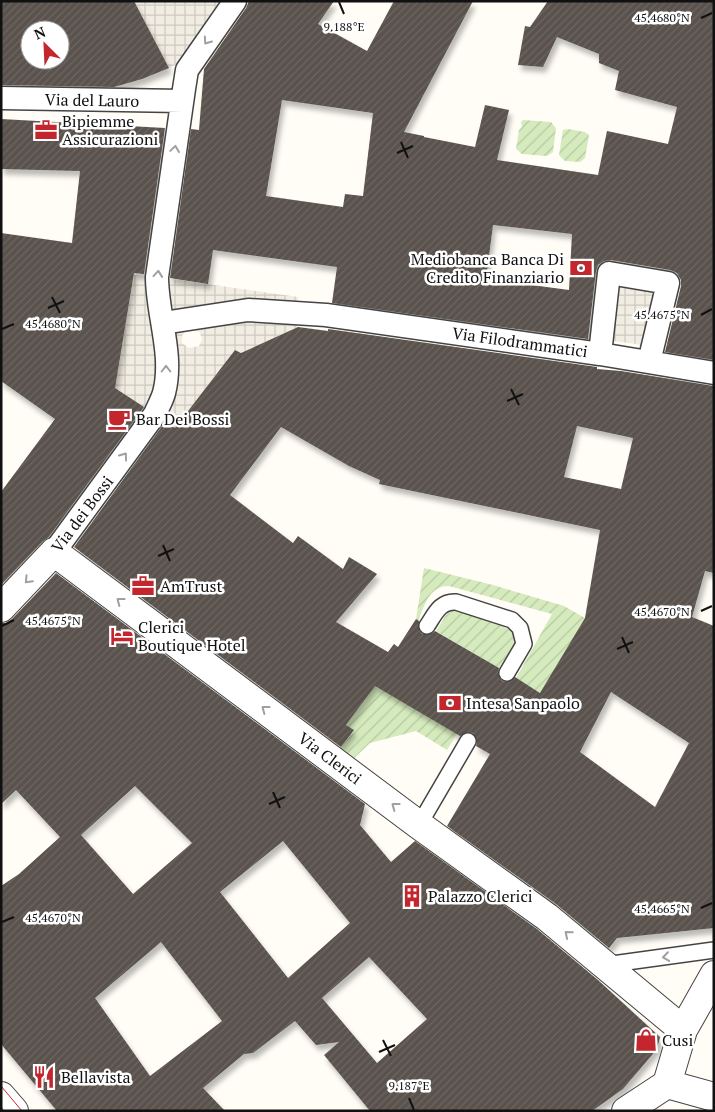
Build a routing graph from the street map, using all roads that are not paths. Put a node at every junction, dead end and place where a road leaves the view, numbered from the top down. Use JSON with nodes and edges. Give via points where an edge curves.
{"nodes":[{"id":1,"x":235,"y":1,"type":"edge"},
{"id":2,"x":1,"y":98,"type":"edge"},
{"id":3,"x":182,"y":101,"type":"junction"},
{"id":4,"x":163,"y":323,"type":"junction"},
{"id":5,"x":600,"y":354,"type":"junction"},
{"id":6,"x":649,"y":362,"type":"junction"},
{"id":7,"x":714,"y":373,"type":"edge"},
{"id":8,"x":54,"y":552,"type":"junction"},
{"id":9,"x":1,"y":608,"type":"edge"},
{"id":10,"x":427,"y":626,"type":"dead end"},
{"id":11,"x":507,"y":673,"type":"dead end"},
{"id":12,"x":468,"y":741,"type":"dead end"},
{"id":13,"x":420,"y":825,"type":"junction"},
{"id":14,"x":714,"y":950,"type":"edge"},
{"id":15,"x":605,"y":965,"type":"junction"},
{"id":16,"x":714,"y":975,"type":"edge"},
{"id":17,"x":683,"y":1030,"type":"junction"},
{"id":18,"x":667,"y":1084,"type":"junction"},
{"id":19,"x":1,"y":1096,"type":"edge"},
{"id":20,"x":714,"y":1097,"type":"edge"},
{"id":21,"x":14,"y":1111,"type":"edge"},
{"id":22,"x":626,"y":1111,"type":"edge"}],
"edges":[{"from":1,"to":3,"type":"street","name":"Via dei Bossi","one_way":true,"via":[[188,70]]},
{"from":2,"to":3,"type":"street","name":"Via del Lauro"},
{"from":4,"to":3,"type":"street","name":"Via dei Bossi","one_way":true,"via":[[157,277]]},
{"from":4,"to":5,"type":"street","name":"Via Filodrammatici","via":[[248,310],[326,315]]},
{"from":8,"to":4,"type":"street","name":"Via dei Bossi","one_way":true,"via":[[155,414],[164,393],[167,372]]},
{"from":5,"to":6,"type":"street","name":"Via Filodrammatici"},
{"from":5,"to":6,"type":"street","via":[[609,273],[668,283]]},
{"from":6,"to":7,"type":"street","name":"Via Filodrammatici"},
{"from":8,"to":9,"type":"street","name":"Via dei Bossi","one_way":true},
{"from":13,"to":8,"type":"street","name":"Via Clerici","one_way":true},
{"from":10,"to":11,"type":"lane","via":[[438,609],[451,602],[512,620],[520,628],[524,644]]},
{"from":12,"to":13,"type":"lane"},
{"from":15,"to":13,"type":"street","name":"Via Clerici","one_way":true,"via":[[547,917]]},
{"from":14,"to":15,"type":"lane","one_way":true},
{"from":15,"to":17,"type":"street","name":"Via Clerici"},
{"from":16,"to":17,"type":"street"},
{"from":17,"to":18,"type":"street"},
{"from":18,"to":20,"type":"street"},
{"from":18,"to":22,"type":"street"},
{"from":19,"to":21,"type":"street"}]}
